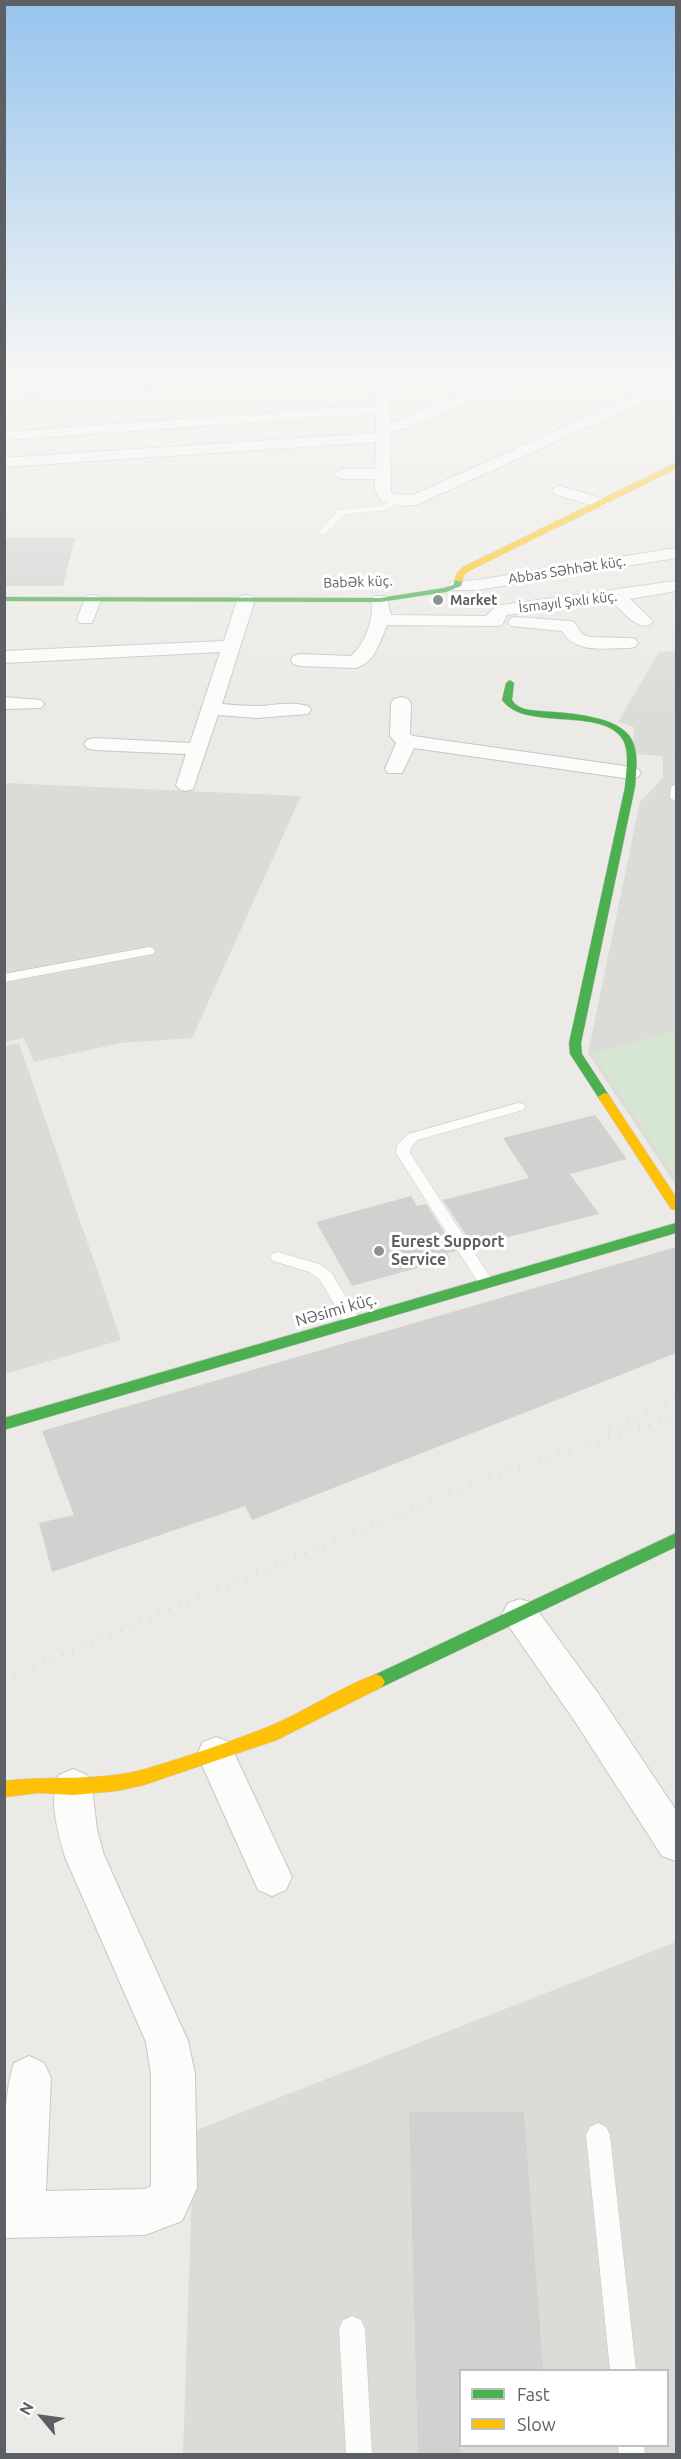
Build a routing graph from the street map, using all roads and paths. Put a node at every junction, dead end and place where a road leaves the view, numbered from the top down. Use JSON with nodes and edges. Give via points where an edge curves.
{"nodes":[{"id":1,"x":384,"y":486,"type":"edge"},
{"id":2,"x":447,"y":486,"type":"edge"},
{"id":3,"x":607,"y":486,"type":"edge"},
{"id":4,"x":636,"y":486,"type":"edge"},
{"id":5,"x":560,"y":491,"type":"dead end"},
{"id":6,"x":626,"y":491,"type":"junction"},
{"id":7,"x":394,"y":500,"type":"junction"},
{"id":8,"x":601,"y":503,"type":"junction"},
{"id":9,"x":322,"y":532,"type":"dead end"},
{"id":10,"x":676,"y":552,"type":"edge"},
{"id":11,"x":457,"y":586,"type":"junction"},
{"id":12,"x":676,"y":586,"type":"edge"},
{"id":13,"x":616,"y":596,"type":"junction"},
{"id":14,"x":4,"y":599,"type":"edge"},
{"id":15,"x":92,"y":600,"type":"junction"},
{"id":16,"x":246,"y":600,"type":"junction"},
{"id":17,"x":380,"y":600,"type":"junction"},
{"id":18,"x":86,"y":619,"type":"dead end"},
{"id":19,"x":380,"y":620,"type":"junction"},
{"id":20,"x":439,"y":621,"type":"junction"},
{"id":21,"x":496,"y":621,"type":"junction"},
{"id":22,"x":644,"y":621,"type":"dead end"},
{"id":23,"x":436,"y":642,"type":"dead end"},
{"id":24,"x":629,"y":643,"type":"dead end"},
{"id":25,"x":231,"y":646,"type":"junction"},
{"id":26,"x":4,"y":657,"type":"edge"},
{"id":27,"x":300,"y":660,"type":"dead end"},
{"id":28,"x":510,"y":683,"type":"dead end"},
{"id":29,"x":4,"y":703,"type":"edge"},
{"id":30,"x":401,"y":703,"type":"dead end"},
{"id":31,"x":34,"y":704,"type":"dead end"},
{"id":32,"x":210,"y":710,"type":"junction"},
{"id":33,"x":301,"y":710,"type":"dead end"},
{"id":34,"x":407,"y":741,"type":"junction"},
{"id":35,"x":94,"y":744,"type":"dead end"},
{"id":36,"x":197,"y":749,"type":"junction"},
{"id":37,"x":395,"y":769,"type":"dead end"},
{"id":38,"x":631,"y":773,"type":"junction"},
{"id":39,"x":186,"y":785,"type":"dead end"},
{"id":40,"x":676,"y":787,"type":"edge"},
{"id":41,"x":676,"y":798,"type":"edge"},
{"id":42,"x":149,"y":951,"type":"dead end"},
{"id":43,"x":4,"y":978,"type":"edge"},
{"id":44,"x":518,"y":1107,"type":"dead end"},
{"id":45,"x":676,"y":1206,"type":"edge"},
{"id":46,"x":676,"y":1228,"type":"edge"},
{"id":47,"x":278,"y":1257,"type":"dead end"},
{"id":48,"x":486,"y":1283,"type":"junction"},
{"id":49,"x":353,"y":1322,"type":"junction"},
{"id":50,"x":4,"y":1424,"type":"edge"},
{"id":51,"x":676,"y":1540,"type":"edge"},
{"id":52,"x":520,"y":1614,"type":"junction"},
{"id":53,"x":216,"y":1754,"type":"junction"},
{"id":54,"x":73,"y":1787,"type":"junction"},
{"id":55,"x":4,"y":1789,"type":"edge"},
{"id":56,"x":676,"y":1843,"type":"edge"},
{"id":57,"x":272,"y":1877,"type":"dead end"},
{"id":58,"x":29,"y":2078,"type":"dead end"},
{"id":59,"x":598,"y":2135,"type":"dead end"},
{"id":60,"x":13,"y":2215,"type":"edge"},
{"id":61,"x":352,"y":2330,"type":"dead end"},
{"id":62,"x":623,"y":2369,"type":"edge"},
{"id":63,"x":359,"y":2454,"type":"edge"}],
"edges":[{"from":1,"to":7,"type":"street","via":[[384,495]]},
{"from":2,"to":7,"type":"street","via":[[416,500]]},
{"from":3,"to":6,"type":"street"},
{"from":4,"to":6,"type":"street"},
{"from":5,"to":8,"type":"street"},
{"from":6,"to":8,"type":"street"},
{"from":7,"to":9,"type":"lane","via":[[385,508],[341,512]]},
{"from":8,"to":11,"type":"street","via":[[466,569]]},
{"from":10,"to":11,"type":"street","name":"Abbas Səhhət küç."},
{"from":11,"to":17,"type":"street","name":"Babək küç."},
{"from":12,"to":13,"type":"street","name":"İsmayıl Şıxlı küç."},
{"from":13,"to":21,"type":"street","name":"İsmayıl Şıxlı küç.","via":[[502,610],[495,615]]},
{"from":13,"to":22,"type":"street"},
{"from":14,"to":15,"type":"street","name":"Babək küç."},
{"from":15,"to":16,"type":"street","name":"Babək küç."},
{"from":15,"to":18,"type":"street"},
{"from":16,"to":17,"type":"street","name":"Babək küç."},
{"from":16,"to":25,"type":"street"},
{"from":17,"to":19,"type":"street"},
{"from":19,"to":20,"type":"street","name":"İsmayıl Şıxlı küç."},
{"from":19,"to":27,"type":"street","via":[[365,654],[356,662]]},
{"from":20,"to":21,"type":"street","name":"İsmayıl Şıxlı küç."},
{"from":20,"to":23,"type":"street"},
{"from":21,"to":24,"type":"street","via":[[564,624],[571,627],[575,638],[585,642]]},
{"from":25,"to":26,"type":"street"},
{"from":25,"to":32,"type":"street"},
{"from":28,"to":38,"type":"street","via":[[507,700],[520,711],[599,723],[624,735]]},
{"from":29,"to":31,"type":"street"},
{"from":30,"to":34,"type":"street","via":[[400,736]]},
{"from":32,"to":33,"type":"street"},
{"from":32,"to":36,"type":"street"},
{"from":34,"to":37,"type":"street"},
{"from":34,"to":38,"type":"street"},
{"from":35,"to":36,"type":"street"},
{"from":36,"to":39,"type":"street"},
{"from":38,"to":45,"type":"street","via":[[575,1043],[576,1054]]},
{"from":40,"to":41,"type":"lane"},
{"from":42,"to":43,"type":"lane"},
{"from":44,"to":48,"type":"lane","via":[[413,1137],[404,1145],[403,1153]]},
{"from":46,"to":48,"type":"street","name":"Nəsimi küç."},
{"from":47,"to":49,"type":"lane","via":[[314,1268],[326,1276]]},
{"from":48,"to":49,"type":"street","name":"Nəsimi küç."},
{"from":49,"to":50,"type":"street","name":"Nəsimi küç."},
{"from":51,"to":52,"type":"street"},
{"from":52,"to":53,"type":"street","via":[[271,1734]]},
{"from":52,"to":56,"type":"street"},
{"from":53,"to":54,"type":"street","via":[[144,1777]]},
{"from":53,"to":57,"type":"street"},
{"from":54,"to":55,"type":"street"},
{"from":54,"to":60,"type":"street","via":[[77,1830],[85,1857],[167,2041],[173,2074],[174,2188],[166,2205],[145,2212]]},
{"from":58,"to":60,"type":"street"},
{"from":59,"to":62,"type":"lane"},
{"from":61,"to":63,"type":"lane"}]}
